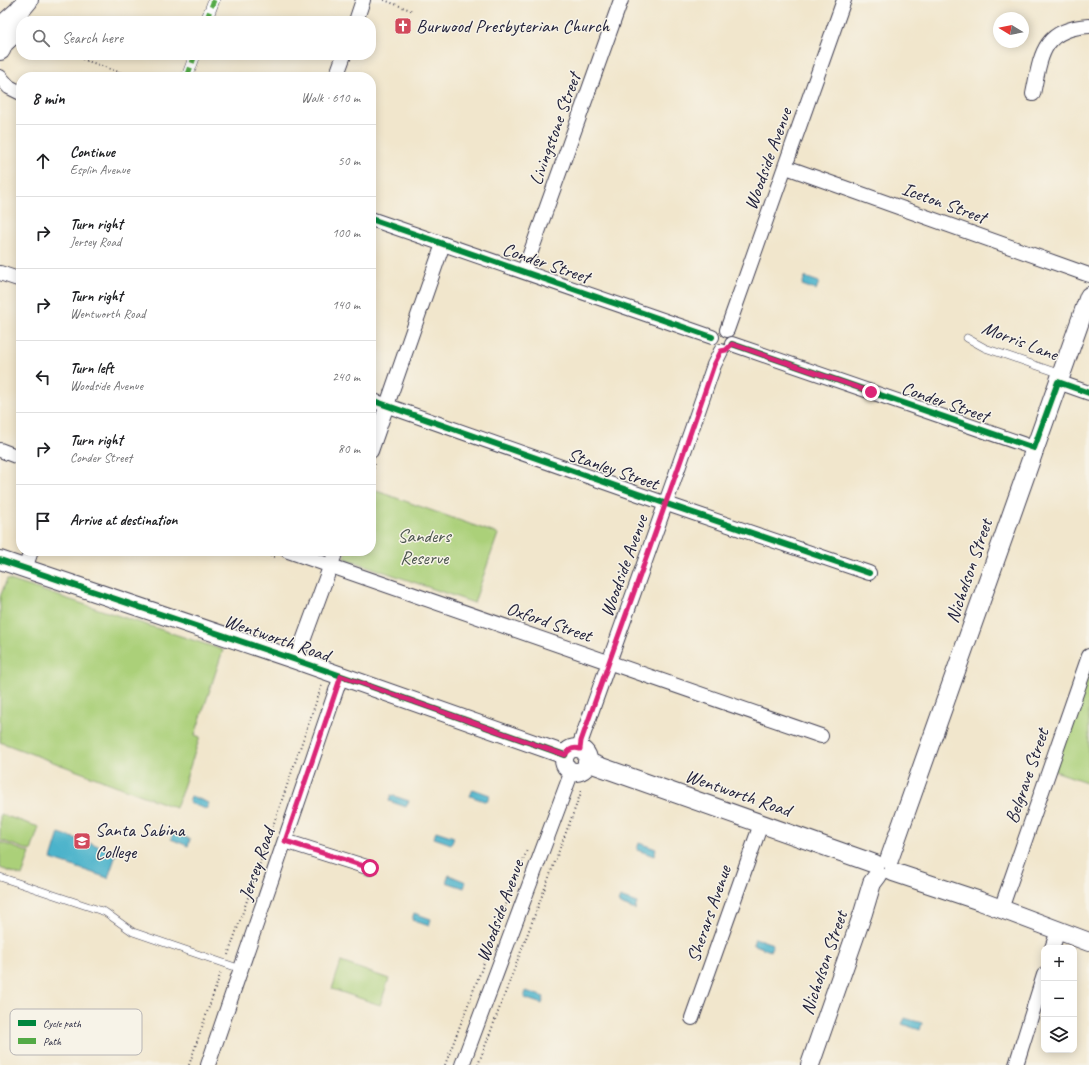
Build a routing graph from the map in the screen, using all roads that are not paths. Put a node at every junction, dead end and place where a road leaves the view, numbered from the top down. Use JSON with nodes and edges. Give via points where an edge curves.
{"nodes":[{"id":1,"x":28,"y":0,"type":"edge"},
{"id":2,"x":42,"y":0,"type":"edge"},
{"id":3,"x":214,"y":0,"type":"edge"},
{"id":4,"x":363,"y":0,"type":"edge"},
{"id":5,"x":622,"y":0,"type":"edge"},
{"id":6,"x":844,"y":0,"type":"edge"},
{"id":7,"x":31,"y":16,"type":"edge"},
{"id":8,"x":208,"y":16,"type":"edge"},
{"id":9,"x":358,"y":16,"type":"edge"},
{"id":10,"x":1089,"y":26,"type":"edge"},
{"id":11,"x":0,"y":28,"type":"edge"},
{"id":12,"x":16,"y":31,"type":"edge"},
{"id":13,"x":0,"y":50,"type":"edge"},
{"id":14,"x":193,"y":60,"type":"edge"},
{"id":15,"x":342,"y":60,"type":"edge"},
{"id":16,"x":189,"y":72,"type":"edge"},
{"id":17,"x":338,"y":72,"type":"edge"},
{"id":18,"x":0,"y":77,"type":"edge"},
{"id":19,"x":16,"y":90,"type":"edge"},
{"id":20,"x":1033,"y":94,"type":"dead end"},
{"id":21,"x":786,"y":167,"type":"junction"},
{"id":22,"x":376,"y":221,"type":"edge"},
{"id":23,"x":443,"y":244,"type":"junction"},
{"id":24,"x":524,"y":271,"type":"junction"},
{"id":25,"x":0,"y":273,"type":"edge"},
{"id":26,"x":1089,"y":275,"type":"edge"},
{"id":27,"x":16,"y":278,"type":"edge"},
{"id":28,"x":1088,"y":300,"type":"edge"},
{"id":29,"x":727,"y":330,"type":"junction"},
{"id":30,"x":712,"y":337,"type":"junction"},
{"id":31,"x":967,"y":338,"type":"dead end"},
{"id":32,"x":726,"y":348,"type":"junction"},
{"id":33,"x":1060,"y":378,"type":"junction"},
{"id":34,"x":1089,"y":393,"type":"edge"},
{"id":35,"x":376,"y":402,"type":"edge"},
{"id":36,"x":386,"y":405,"type":"junction"},
{"id":37,"x":376,"y":447,"type":"edge"},
{"id":38,"x":1034,"y":448,"type":"junction"},
{"id":39,"x":0,"y":450,"type":"edge"},
{"id":40,"x":16,"y":456,"type":"edge"},
{"id":41,"x":667,"y":504,"type":"junction"},
{"id":42,"x":29,"y":556,"type":"edge"},
{"id":43,"x":302,"y":556,"type":"edge"},
{"id":44,"x":334,"y":556,"type":"edge"},
{"id":45,"x":0,"y":560,"type":"edge"},
{"id":46,"x":331,"y":566,"type":"junction"},
{"id":47,"x":25,"y":569,"type":"junction"},
{"id":48,"x":869,"y":573,"type":"dead end"},
{"id":49,"x":1089,"y":656,"type":"edge"},
{"id":50,"x":296,"y":660,"type":"junction"},
{"id":51,"x":609,"y":662,"type":"junction"},
{"id":52,"x":341,"y":676,"type":"junction"},
{"id":53,"x":821,"y":736,"type":"dead end"},
{"id":54,"x":576,"y":759,"type":"junction"},
{"id":55,"x":761,"y":824,"type":"junction"},
{"id":56,"x":285,"y":841,"type":"junction"},
{"id":57,"x":370,"y":868,"type":"dead end"},
{"id":58,"x":884,"y":868,"type":"junction"},
{"id":59,"x":0,"y":877,"type":"edge"},
{"id":60,"x":1001,"y":909,"type":"junction"},
{"id":61,"x":1058,"y":931,"type":"junction"},
{"id":62,"x":1089,"y":942,"type":"edge"},
{"id":63,"x":1053,"y":945,"type":"edge"},
{"id":64,"x":241,"y":969,"type":"junction"},
{"id":65,"x":1042,"y":981,"type":"edge"},
{"id":66,"x":692,"y":1018,"type":"dead end"},
{"id":67,"x":208,"y":1065,"type":"edge"},
{"id":68,"x":462,"y":1065,"type":"edge"},
{"id":69,"x":810,"y":1065,"type":"edge"},
{"id":70,"x":1016,"y":1065,"type":"edge"}],
"edges":[{"from":1,"to":11,"type":"main road"},
{"from":2,"to":7,"type":"main road"},
{"from":3,"to":8,"type":"street"},
{"from":4,"to":9,"type":"street"},
{"from":5,"to":24,"type":"street","name":"Livingstone Street"},
{"from":6,"to":21,"type":"street","name":"Woodside Avenue"},
{"from":10,"to":20,"type":"street","via":[[1063,31],[1050,40],[1040,61]]},
{"from":12,"to":13,"type":"main road","via":[[3,43]]},
{"from":14,"to":16,"type":"street"},
{"from":15,"to":17,"type":"street"},
{"from":18,"to":19,"type":"street"},
{"from":21,"to":26,"type":"street","name":"Iceton Street"},
{"from":21,"to":29,"type":"street","name":"Woodside Avenue"},
{"from":22,"to":23,"type":"street","name":"Conder Street"},
{"from":23,"to":24,"type":"street","name":"Conder Street"},
{"from":23,"to":36,"type":"street"},
{"from":24,"to":30,"type":"street","name":"Conder Street"},
{"from":25,"to":27,"type":"street"},
{"from":28,"to":33,"type":"street","name":"Nicholson Street"},
{"from":29,"to":30,"type":"street","via":[[718,330]]},
{"from":29,"to":32,"type":"street","via":[[732,336]]},
{"from":30,"to":32,"type":"street","via":[[711,342],[716,350]]},
{"from":31,"to":33,"type":"lane","name":"Morris Lane","via":[[984,348]]},
{"from":32,"to":38,"type":"street","name":"Conder Street"},
{"from":32,"to":41,"type":"street","name":"Woodside Avenue","via":[[714,365]]},
{"from":33,"to":34,"type":"street"},
{"from":33,"to":38,"type":"street","name":"Nicholson Street"},
{"from":35,"to":36,"type":"street","name":"Stanley Street"},
{"from":36,"to":37,"type":"street"},
{"from":36,"to":41,"type":"street","name":"Stanley Street"},
{"from":38,"to":58,"type":"street","name":"Nicholson Street"},
{"from":39,"to":40,"type":"street"},
{"from":41,"to":48,"type":"street","name":"Stanley Street"},
{"from":41,"to":51,"type":"street","name":"Woodside Avenue"},
{"from":42,"to":47,"type":"street"},
{"from":43,"to":46,"type":"street","name":"Oxford Street"},
{"from":44,"to":46,"type":"street"},
{"from":45,"to":47,"type":"street","name":"Wentworth Road"},
{"from":46,"to":50,"type":"street"},
{"from":46,"to":51,"type":"street","name":"Oxford Street"},
{"from":47,"to":50,"type":"street","name":"Wentworth Road"},
{"from":49,"to":60,"type":"street","name":"Belgrave Street"},
{"from":50,"to":52,"type":"street","name":"Wentworth Road"},
{"from":51,"to":53,"type":"street","name":"Oxford Street"},
{"from":51,"to":54,"type":"street","name":"Woodside Avenue"},
{"from":52,"to":54,"type":"street","name":"Wentworth Road"},
{"from":52,"to":56,"type":"street","name":"Jersey Road"},
{"from":54,"to":55,"type":"street","name":"Wentworth Road"},
{"from":54,"to":68,"type":"street","name":"Woodside Avenue"},
{"from":55,"to":58,"type":"street","name":"Wentworth Road"},
{"from":55,"to":66,"type":"street","name":"Sherars Avenue"},
{"from":56,"to":57,"type":"street"},
{"from":56,"to":64,"type":"street","name":"Jersey Road"},
{"from":58,"to":60,"type":"street","name":"Wentworth Road"},
{"from":58,"to":69,"type":"street","name":"Nicholson Street","via":[[872,883]]},
{"from":59,"to":64,"type":"lane","via":[[106,912],[133,932]]},
{"from":60,"to":61,"type":"street","name":"Wentworth Road"},
{"from":61,"to":62,"type":"street","name":"Wentworth Road"},
{"from":61,"to":63,"type":"street"},
{"from":64,"to":67,"type":"street","name":"Jersey Road"},
{"from":65,"to":70,"type":"street"}]}
